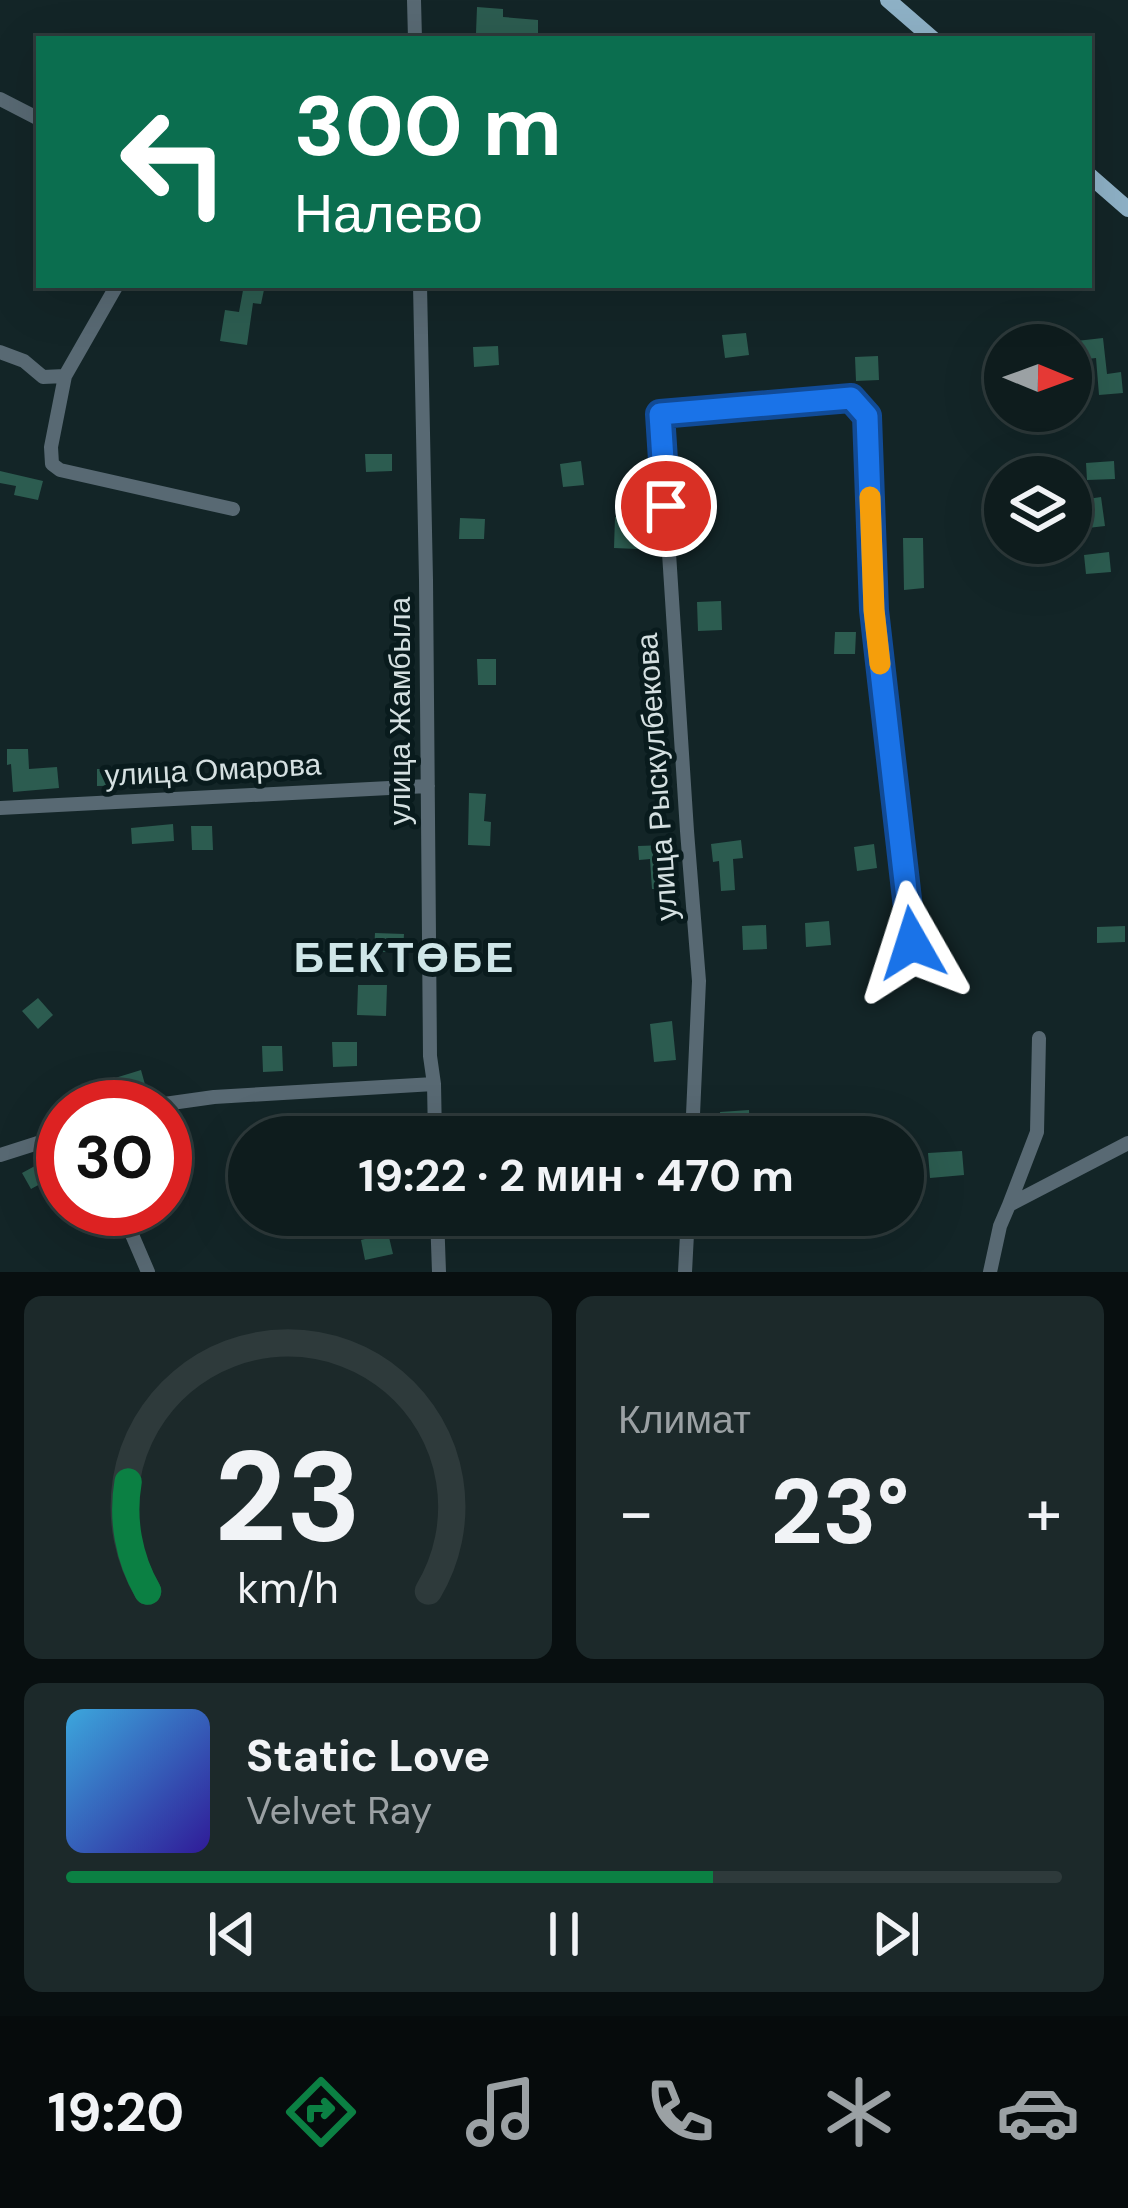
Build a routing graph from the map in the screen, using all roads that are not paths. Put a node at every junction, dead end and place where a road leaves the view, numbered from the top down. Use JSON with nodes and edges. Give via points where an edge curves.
{"nodes":[{"id":1,"x":414,"y":0,"type":"edge"},
{"id":2,"x":888,"y":0,"type":"edge"},
{"id":3,"x":415,"y":36,"type":"edge"},
{"id":4,"x":930,"y":36,"type":"edge"},
{"id":5,"x":0,"y":99,"type":"edge"},
{"id":6,"x":36,"y":117,"type":"edge"},
{"id":7,"x":1092,"y":178,"type":"edge"},
{"id":8,"x":1128,"y":209,"type":"edge"},
{"id":9,"x":115,"y":288,"type":"edge"},
{"id":10,"x":420,"y":288,"type":"edge"},
{"id":11,"x":0,"y":352,"type":"edge"},
{"id":12,"x":65,"y":376,"type":"junction"},
{"id":13,"x":233,"y":509,"type":"dead end"},
{"id":14,"x":428,"y":786,"type":"junction"},
{"id":15,"x":0,"y":808,"type":"edge"},
{"id":16,"x":912,"y":943,"type":"dead end"},
{"id":17,"x":1039,"y":1038,"type":"dead end"},
{"id":18,"x":434,"y":1084,"type":"junction"},
{"id":19,"x":192,"y":1100,"type":"edge"},
{"id":20,"x":435,"y":1116,"type":"edge"},
{"id":21,"x":693,"y":1116,"type":"edge"},
{"id":22,"x":1128,"y":1143,"type":"edge"},
{"id":23,"x":36,"y":1144,"type":"edge"},
{"id":24,"x":0,"y":1155,"type":"edge"},
{"id":25,"x":1010,"y":1205,"type":"junction"},
{"id":26,"x":133,"y":1236,"type":"edge"},
{"id":27,"x":438,"y":1236,"type":"edge"},
{"id":28,"x":687,"y":1236,"type":"edge"},
{"id":29,"x":147,"y":1269,"type":"edge"},
{"id":30,"x":129,"y":1272,"type":"edge"},
{"id":31,"x":439,"y":1272,"type":"edge"},
{"id":32,"x":685,"y":1272,"type":"edge"},
{"id":33,"x":990,"y":1272,"type":"edge"}],
"edges":[{"from":1,"to":3,"type":"street"},
{"from":2,"to":4,"type":"main road"},
{"from":5,"to":6,"type":"street"},
{"from":7,"to":8,"type":"main road"},
{"from":9,"to":12,"type":"street"},
{"from":10,"to":14,"type":"street","name":"улица Жамбыла"},
{"from":11,"to":12,"type":"street","via":[[43,377]]},
{"from":12,"to":13,"type":"street","via":[[52,464]]},
{"from":14,"to":15,"type":"street","name":"улица Омарова"},
{"from":14,"to":18,"type":"street","name":"улица Жамбыла"},
{"from":16,"to":21,"type":"street","name":"улица Рыскулбекова","via":[[874,610],[867,416],[851,398],[660,414],[699,981]]},
{"from":17,"to":25,"type":"street","via":[[1037,1132]]},
{"from":18,"to":19,"type":"street"},
{"from":18,"to":20,"type":"street","name":"улица Жамбыла"},
{"from":22,"to":25,"type":"street"},
{"from":23,"to":24,"type":"street"},
{"from":25,"to":33,"type":"street"},
{"from":26,"to":29,"type":"street"},
{"from":27,"to":31,"type":"street"},
{"from":28,"to":32,"type":"street"},
{"from":29,"to":30,"type":"street"}]}
